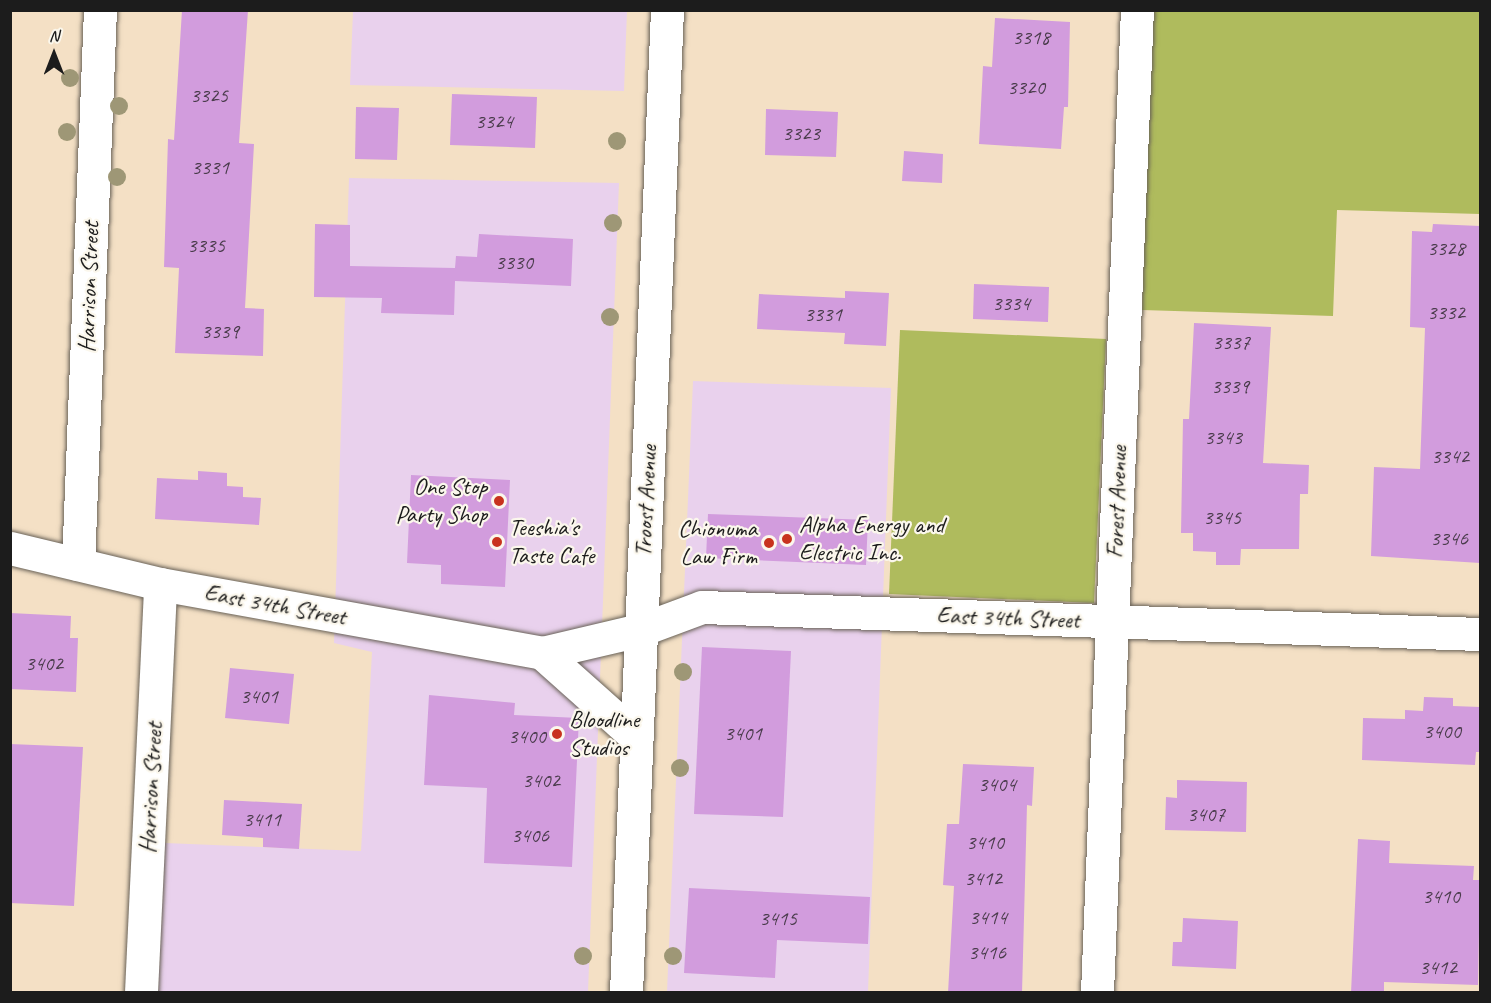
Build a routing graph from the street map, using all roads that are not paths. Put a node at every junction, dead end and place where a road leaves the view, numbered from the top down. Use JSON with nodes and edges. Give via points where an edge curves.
{"nodes":[{"id":1,"x":100,"y":10,"type":"edge"},
{"id":2,"x":667,"y":10,"type":"edge"},
{"id":3,"x":1137,"y":10,"type":"edge"},
{"id":4,"x":10,"y":548,"type":"edge"},
{"id":5,"x":78,"y":564,"type":"junction"},
{"id":6,"x":160,"y":584,"type":"junction"},
{"id":7,"x":1112,"y":622,"type":"junction"},
{"id":8,"x":640,"y":630,"type":"junction"},
{"id":9,"x":1480,"y":634,"type":"edge"},
{"id":10,"x":542,"y":653,"type":"junction"},
{"id":11,"x":635,"y":736,"type":"junction"},
{"id":12,"x":141,"y":993,"type":"edge"},
{"id":13,"x":626,"y":993,"type":"edge"},
{"id":14,"x":1097,"y":993,"type":"edge"}],
"edges":[{"from":1,"to":5,"type":"street","name":"Harrison Street"},
{"from":2,"to":8,"type":"street","name":"Troost Avenue"},
{"from":3,"to":7,"type":"street","name":"Forest Avenue"},
{"from":4,"to":5,"type":"street","name":"East 34th Street"},
{"from":5,"to":6,"type":"street","name":"East 34th Street"},
{"from":6,"to":10,"type":"street","name":"East 34th Street"},
{"from":6,"to":12,"type":"street","name":"Harrison Street"},
{"from":7,"to":8,"type":"street","name":"East 34th Street","via":[[702,607]]},
{"from":7,"to":9,"type":"street","name":"East 34th Street"},
{"from":7,"to":14,"type":"street","name":"Forest Avenue"},
{"from":8,"to":10,"type":"street","name":"East 34th Street"},
{"from":8,"to":11,"type":"street","name":"Troost Avenue"},
{"from":10,"to":11,"type":"street"},
{"from":11,"to":13,"type":"street","name":"Troost Avenue"}]}
